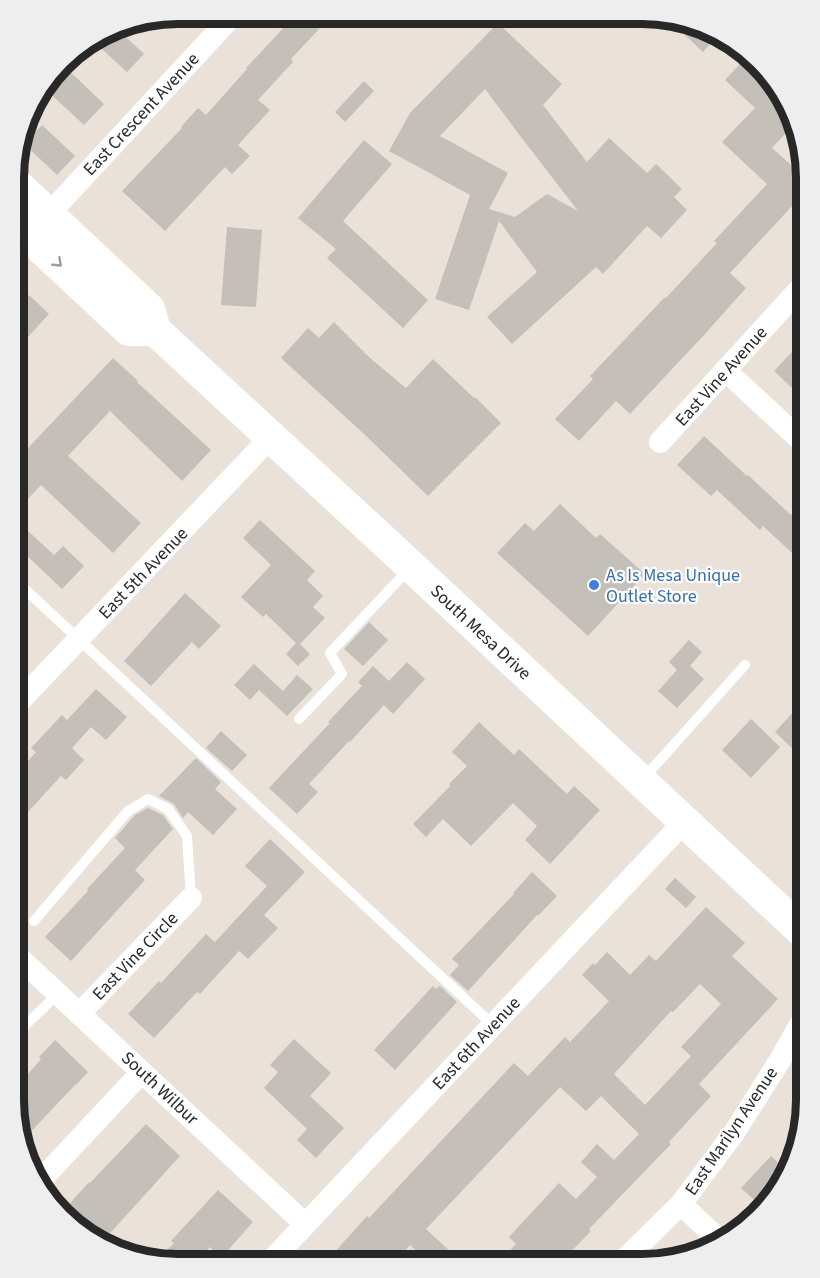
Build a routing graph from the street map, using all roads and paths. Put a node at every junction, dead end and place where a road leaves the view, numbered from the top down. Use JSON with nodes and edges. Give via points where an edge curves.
{"nodes":[{"id":1,"x":225,"y":24,"type":"edge"},
{"id":2,"x":24,"y":192,"type":"edge"},
{"id":3,"x":48,"y":215,"type":"junction"},
{"id":4,"x":24,"y":232,"type":"edge"},
{"id":5,"x":796,"y":293,"type":"edge"},
{"id":6,"x":155,"y":330,"type":"junction"},
{"id":7,"x":726,"y":371,"type":"junction"},
{"id":8,"x":796,"y":432,"type":"edge"},
{"id":9,"x":271,"y":437,"type":"junction"},
{"id":10,"x":660,"y":442,"type":"dead end"},
{"id":11,"x":412,"y":567,"type":"junction"},
{"id":12,"x":24,"y":588,"type":"edge"},
{"id":13,"x":79,"y":640,"type":"junction"},
{"id":14,"x":745,"y":666,"type":"dead end"},
{"id":15,"x":24,"y":697,"type":"edge"},
{"id":16,"x":299,"y":719,"type":"dead end"},
{"id":17,"x":641,"y":782,"type":"junction"},
{"id":18,"x":684,"y":822,"type":"junction"},
{"id":19,"x":191,"y":898,"type":"joint"},
{"id":20,"x":34,"y":921,"type":"dead end"},
{"id":21,"x":796,"y":926,"type":"edge"},
{"id":22,"x":24,"y":962,"type":"edge"},
{"id":23,"x":58,"y":994,"type":"junction"},
{"id":24,"x":79,"y":1014,"type":"junction"},
{"id":25,"x":493,"y":1024,"type":"junction"},
{"id":26,"x":24,"y":1026,"type":"edge"},
{"id":27,"x":796,"y":1032,"type":"edge"},
{"id":28,"x":142,"y":1072,"type":"junction"},
{"id":29,"x":45,"y":1176,"type":"edge"},
{"id":30,"x":681,"y":1204,"type":"junction"},
{"id":31,"x":306,"y":1224,"type":"junction"},
{"id":32,"x":714,"y":1235,"type":"edge"},
{"id":33,"x":277,"y":1254,"type":"edge"},
{"id":34,"x":630,"y":1254,"type":"edge"}],
"edges":[{"from":1,"to":3,"type":"street","name":"East Crescent Avenue"},
{"from":2,"to":3,"type":"main road","name":"South Mesa Drive"},
{"from":3,"to":6,"type":"main road","name":"South Mesa Drive","via":[[149,309]]},
{"from":4,"to":6,"type":"main road","one_way":true,"via":[[129,330]]},
{"from":5,"to":7,"type":"street","name":"East Vine Avenue"},
{"from":6,"to":9,"type":"main road","name":"South Mesa Drive"},
{"from":7,"to":8,"type":"street"},
{"from":7,"to":10,"type":"street","name":"East Vine Avenue"},
{"from":9,"to":11,"type":"main road","name":"South Mesa Drive"},
{"from":9,"to":13,"type":"street","name":"East 5th Avenue"},
{"from":11,"to":16,"type":"lane","via":[[330,652],[342,674]]},
{"from":11,"to":17,"type":"main road","name":"South Mesa Drive"},
{"from":12,"to":13,"type":"lane"},
{"from":13,"to":15,"type":"street","name":"East 5th Avenue"},
{"from":13,"to":25,"type":"lane"},
{"from":14,"to":17,"type":"lane"},
{"from":17,"to":18,"type":"main road","name":"South Mesa Drive"},
{"from":18,"to":21,"type":"main road","name":"South Mesa Drive"},
{"from":18,"to":25,"type":"street","name":"East 6th Avenue"},
{"from":19,"to":20,"type":"lane","via":[[187,836],[168,809],[148,799],[128,811]]},
{"from":19,"to":24,"type":"street","name":"East Vine Circle"},
{"from":22,"to":23,"type":"street","name":"South Wilbur"},
{"from":23,"to":24,"type":"street","name":"South Wilbur"},
{"from":23,"to":26,"type":"lane"},
{"from":24,"to":28,"type":"street","name":"South Wilbur"},
{"from":25,"to":31,"type":"street","name":"East 6th Avenue"},
{"from":27,"to":30,"type":"street","name":"East Marilyn Avenue","via":[[734,1133]]},
{"from":28,"to":29,"type":"street"},
{"from":28,"to":31,"type":"street","name":"South Wilbur"},
{"from":30,"to":32,"type":"street"},
{"from":30,"to":34,"type":"street","name":"East Marilyn Avenue"},
{"from":31,"to":33,"type":"street","name":"East 6th Avenue"}]}
